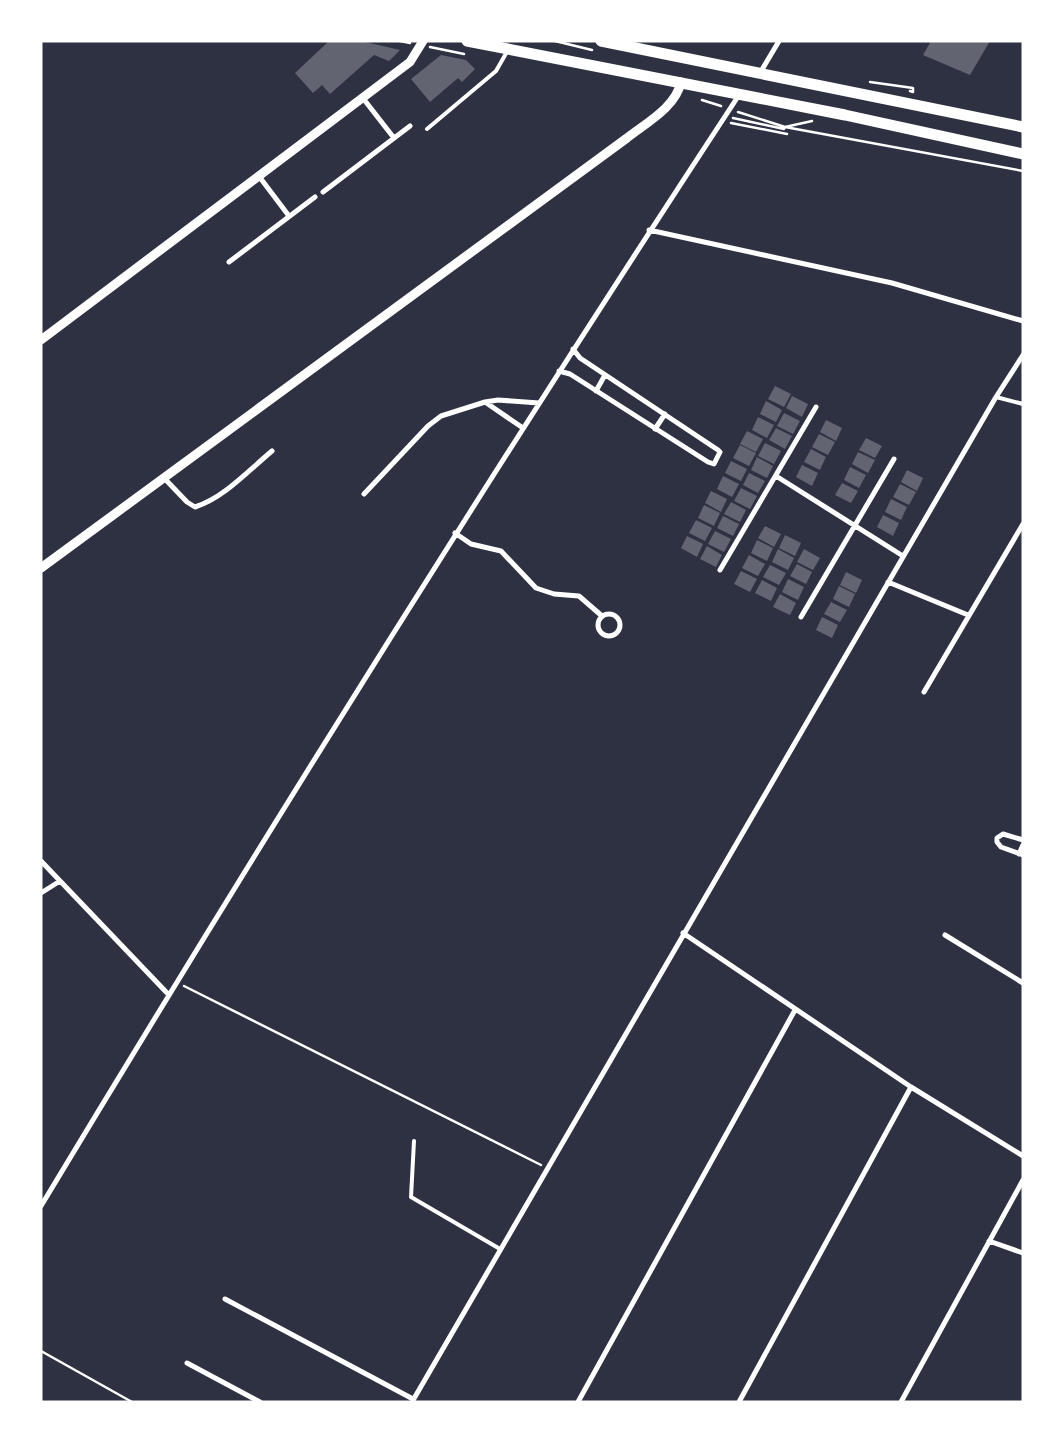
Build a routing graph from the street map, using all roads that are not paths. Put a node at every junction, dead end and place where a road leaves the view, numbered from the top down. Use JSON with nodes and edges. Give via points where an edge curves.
{"nodes":[{"id":1,"x":467,"y":41,"type":"edge"},
{"id":2,"x":600,"y":41,"type":"edge"},
{"id":3,"x":779,"y":41,"type":"edge"},
{"id":4,"x":423,"y":44,"type":"edge"},
{"id":5,"x":508,"y":50,"type":"junction"},
{"id":6,"x":760,"y":74,"type":"junction"},
{"id":7,"x":680,"y":88,"type":"junction"},
{"id":8,"x":739,"y":95,"type":"junction"},
{"id":9,"x":362,"y":97,"type":"junction"},
{"id":10,"x":410,"y":126,"type":"dead end"},
{"id":11,"x":1023,"y":127,"type":"edge"},
{"id":12,"x":427,"y":129,"type":"dead end"},
{"id":13,"x":394,"y":138,"type":"junction"},
{"id":14,"x":1023,"y":154,"type":"edge"},
{"id":15,"x":258,"y":175,"type":"junction"},
{"id":16,"x":323,"y":192,"type":"dead end"},
{"id":17,"x":315,"y":197,"type":"dead end"},
{"id":18,"x":289,"y":216,"type":"junction"},
{"id":19,"x":649,"y":230,"type":"junction"},
{"id":20,"x":229,"y":262,"type":"dead end"},
{"id":21,"x":1023,"y":322,"type":"edge"},
{"id":22,"x":41,"y":340,"type":"edge"},
{"id":23,"x":573,"y":350,"type":"junction"},
{"id":24,"x":1023,"y":356,"type":"edge"},
{"id":25,"x":559,"y":371,"type":"junction"},
{"id":26,"x":605,"y":375,"type":"junction"},
{"id":27,"x":596,"y":391,"type":"junction"},
{"id":28,"x":996,"y":396,"type":"junction"},
{"id":29,"x":485,"y":402,"type":"junction"},
{"id":30,"x":539,"y":402,"type":"junction"},
{"id":31,"x":1023,"y":404,"type":"edge"},
{"id":32,"x":816,"y":407,"type":"dead end"},
{"id":33,"x":665,"y":414,"type":"junction"},
{"id":34,"x":523,"y":428,"type":"junction"},
{"id":35,"x":655,"y":429,"type":"junction"},
{"id":36,"x":272,"y":451,"type":"dead end"},
{"id":37,"x":894,"y":459,"type":"dead end"},
{"id":38,"x":776,"y":476,"type":"junction"},
{"id":39,"x":164,"y":478,"type":"junction"},
{"id":40,"x":364,"y":494,"type":"dead end"},
{"id":41,"x":1023,"y":524,"type":"edge"},
{"id":42,"x":856,"y":525,"type":"junction"},
{"id":43,"x":455,"y":533,"type":"junction"},
{"id":44,"x":904,"y":556,"type":"junction"},
{"id":45,"x":41,"y":568,"type":"edge"},
{"id":46,"x":720,"y":570,"type":"dead end"},
{"id":47,"x":888,"y":582,"type":"junction"},
{"id":48,"x":968,"y":615,"type":"junction"},
{"id":49,"x":602,"y":616,"type":"junction"},
{"id":50,"x":801,"y":617,"type":"dead end"},
{"id":51,"x":924,"y":692,"type":"dead end"},
{"id":52,"x":1023,"y":840,"type":"edge"},
{"id":53,"x":1023,"y":845,"type":"edge"},
{"id":54,"x":1021,"y":854,"type":"edge"},
{"id":55,"x":41,"y":861,"type":"edge"},
{"id":56,"x":60,"y":881,"type":"junction"},
{"id":57,"x":41,"y":893,"type":"edge"},
{"id":58,"x":683,"y":933,"type":"junction"},
{"id":59,"x":945,"y":935,"type":"dead end"},
{"id":60,"x":1023,"y":983,"type":"edge"},
{"id":61,"x":169,"y":995,"type":"junction"},
{"id":62,"x":795,"y":1010,"type":"junction"},
{"id":63,"x":911,"y":1087,"type":"junction"},
{"id":64,"x":414,"y":1141,"type":"dead end"},
{"id":65,"x":1023,"y":1156,"type":"edge"},
{"id":66,"x":1023,"y":1180,"type":"edge"},
{"id":67,"x":41,"y":1206,"type":"edge"},
{"id":68,"x":989,"y":1241,"type":"junction"},
{"id":69,"x":500,"y":1250,"type":"junction"},
{"id":70,"x":1023,"y":1253,"type":"edge"},
{"id":71,"x":226,"y":1299,"type":"dead end"},
{"id":72,"x":187,"y":1363,"type":"dead end"},
{"id":73,"x":413,"y":1400,"type":"edge"},
{"id":74,"x":260,"y":1402,"type":"edge"},
{"id":75,"x":578,"y":1402,"type":"edge"},
{"id":76,"x":739,"y":1402,"type":"edge"},
{"id":77,"x":901,"y":1402,"type":"edge"}],
"edges":[{"from":1,"to":5,"type":"highway"},
{"from":2,"to":6,"type":"highway"},
{"from":3,"to":6,"type":"street"},
{"from":4,"to":9,"type":"street","via":[[410,62]]},
{"from":5,"to":7,"type":"highway"},
{"from":5,"to":12,"type":"lane","via":[[496,71]]},
{"from":6,"to":11,"type":"highway"},
{"from":7,"to":8,"type":"highway"},
{"from":7,"to":39,"type":"street","via":[[663,110],[627,138]]},
{"from":8,"to":14,"type":"highway","via":[[845,114]]},
{"from":8,"to":19,"type":"street"},
{"from":9,"to":13,"type":"street"},
{"from":9,"to":15,"type":"street"},
{"from":10,"to":13,"type":"street"},
{"from":13,"to":16,"type":"street"},
{"from":15,"to":18,"type":"street"},
{"from":15,"to":22,"type":"street"},
{"from":17,"to":18,"type":"street"},
{"from":18,"to":20,"type":"street"},
{"from":19,"to":21,"type":"street","via":[[892,282]]},
{"from":19,"to":23,"type":"street"},
{"from":23,"to":25,"type":"street"},
{"from":23,"to":26,"type":"street"},
{"from":24,"to":28,"type":"street"},
{"from":25,"to":27,"type":"street","via":[[570,374]]},
{"from":25,"to":30,"type":"street"},
{"from":26,"to":27,"type":"street"},
{"from":26,"to":33,"type":"street"},
{"from":27,"to":35,"type":"street"},
{"from":28,"to":31,"type":"lane"},
{"from":28,"to":44,"type":"street"},
{"from":29,"to":30,"type":"street"},
{"from":29,"to":34,"type":"street"},
{"from":29,"to":40,"type":"street","via":[[441,416]]},
{"from":30,"to":34,"type":"street"},
{"from":32,"to":38,"type":"street"},
{"from":33,"to":35,"type":"street"},
{"from":33,"to":35,"type":"street","via":[[718,450],[718,460],[714,464],[708,462]]},
{"from":34,"to":43,"type":"street"},
{"from":36,"to":39,"type":"street","via":[[217,496],[195,507]]},
{"from":37,"to":42,"type":"street"},
{"from":38,"to":42,"type":"street"},
{"from":38,"to":46,"type":"street"},
{"from":39,"to":45,"type":"street"},
{"from":41,"to":48,"type":"street"},
{"from":42,"to":44,"type":"street"},
{"from":42,"to":50,"type":"street"},
{"from":43,"to":49,"type":"street","via":[[471,544],[501,551],[536,588],[554,594],[579,596]]},
{"from":43,"to":61,"type":"street"},
{"from":44,"to":47,"type":"street"},
{"from":47,"to":48,"type":"street"},
{"from":47,"to":58,"type":"street"},
{"from":48,"to":51,"type":"street"},
{"from":49,"to":49,"type":"street","via":[[598,627],[602,634],[610,636],[617,633],[619,619],[609,614]]},
{"from":52,"to":54,"type":"street","via":[[1007,834],[997,838],[1001,847]]},
{"from":53,"to":54,"type":"street"},
{"from":55,"to":56,"type":"street"},
{"from":56,"to":57,"type":"street"},
{"from":56,"to":61,"type":"street"},
{"from":58,"to":62,"type":"street"},
{"from":58,"to":69,"type":"street"},
{"from":59,"to":60,"type":"street"},
{"from":61,"to":67,"type":"street"},
{"from":62,"to":63,"type":"street"},
{"from":62,"to":75,"type":"street"},
{"from":63,"to":65,"type":"street"},
{"from":63,"to":76,"type":"street"},
{"from":64,"to":69,"type":"lane","via":[[411,1197]]},
{"from":66,"to":68,"type":"street"},
{"from":68,"to":70,"type":"street"},
{"from":68,"to":77,"type":"street"},
{"from":69,"to":73,"type":"street"},
{"from":71,"to":73,"type":"street"},
{"from":72,"to":74,"type":"street"}]}
